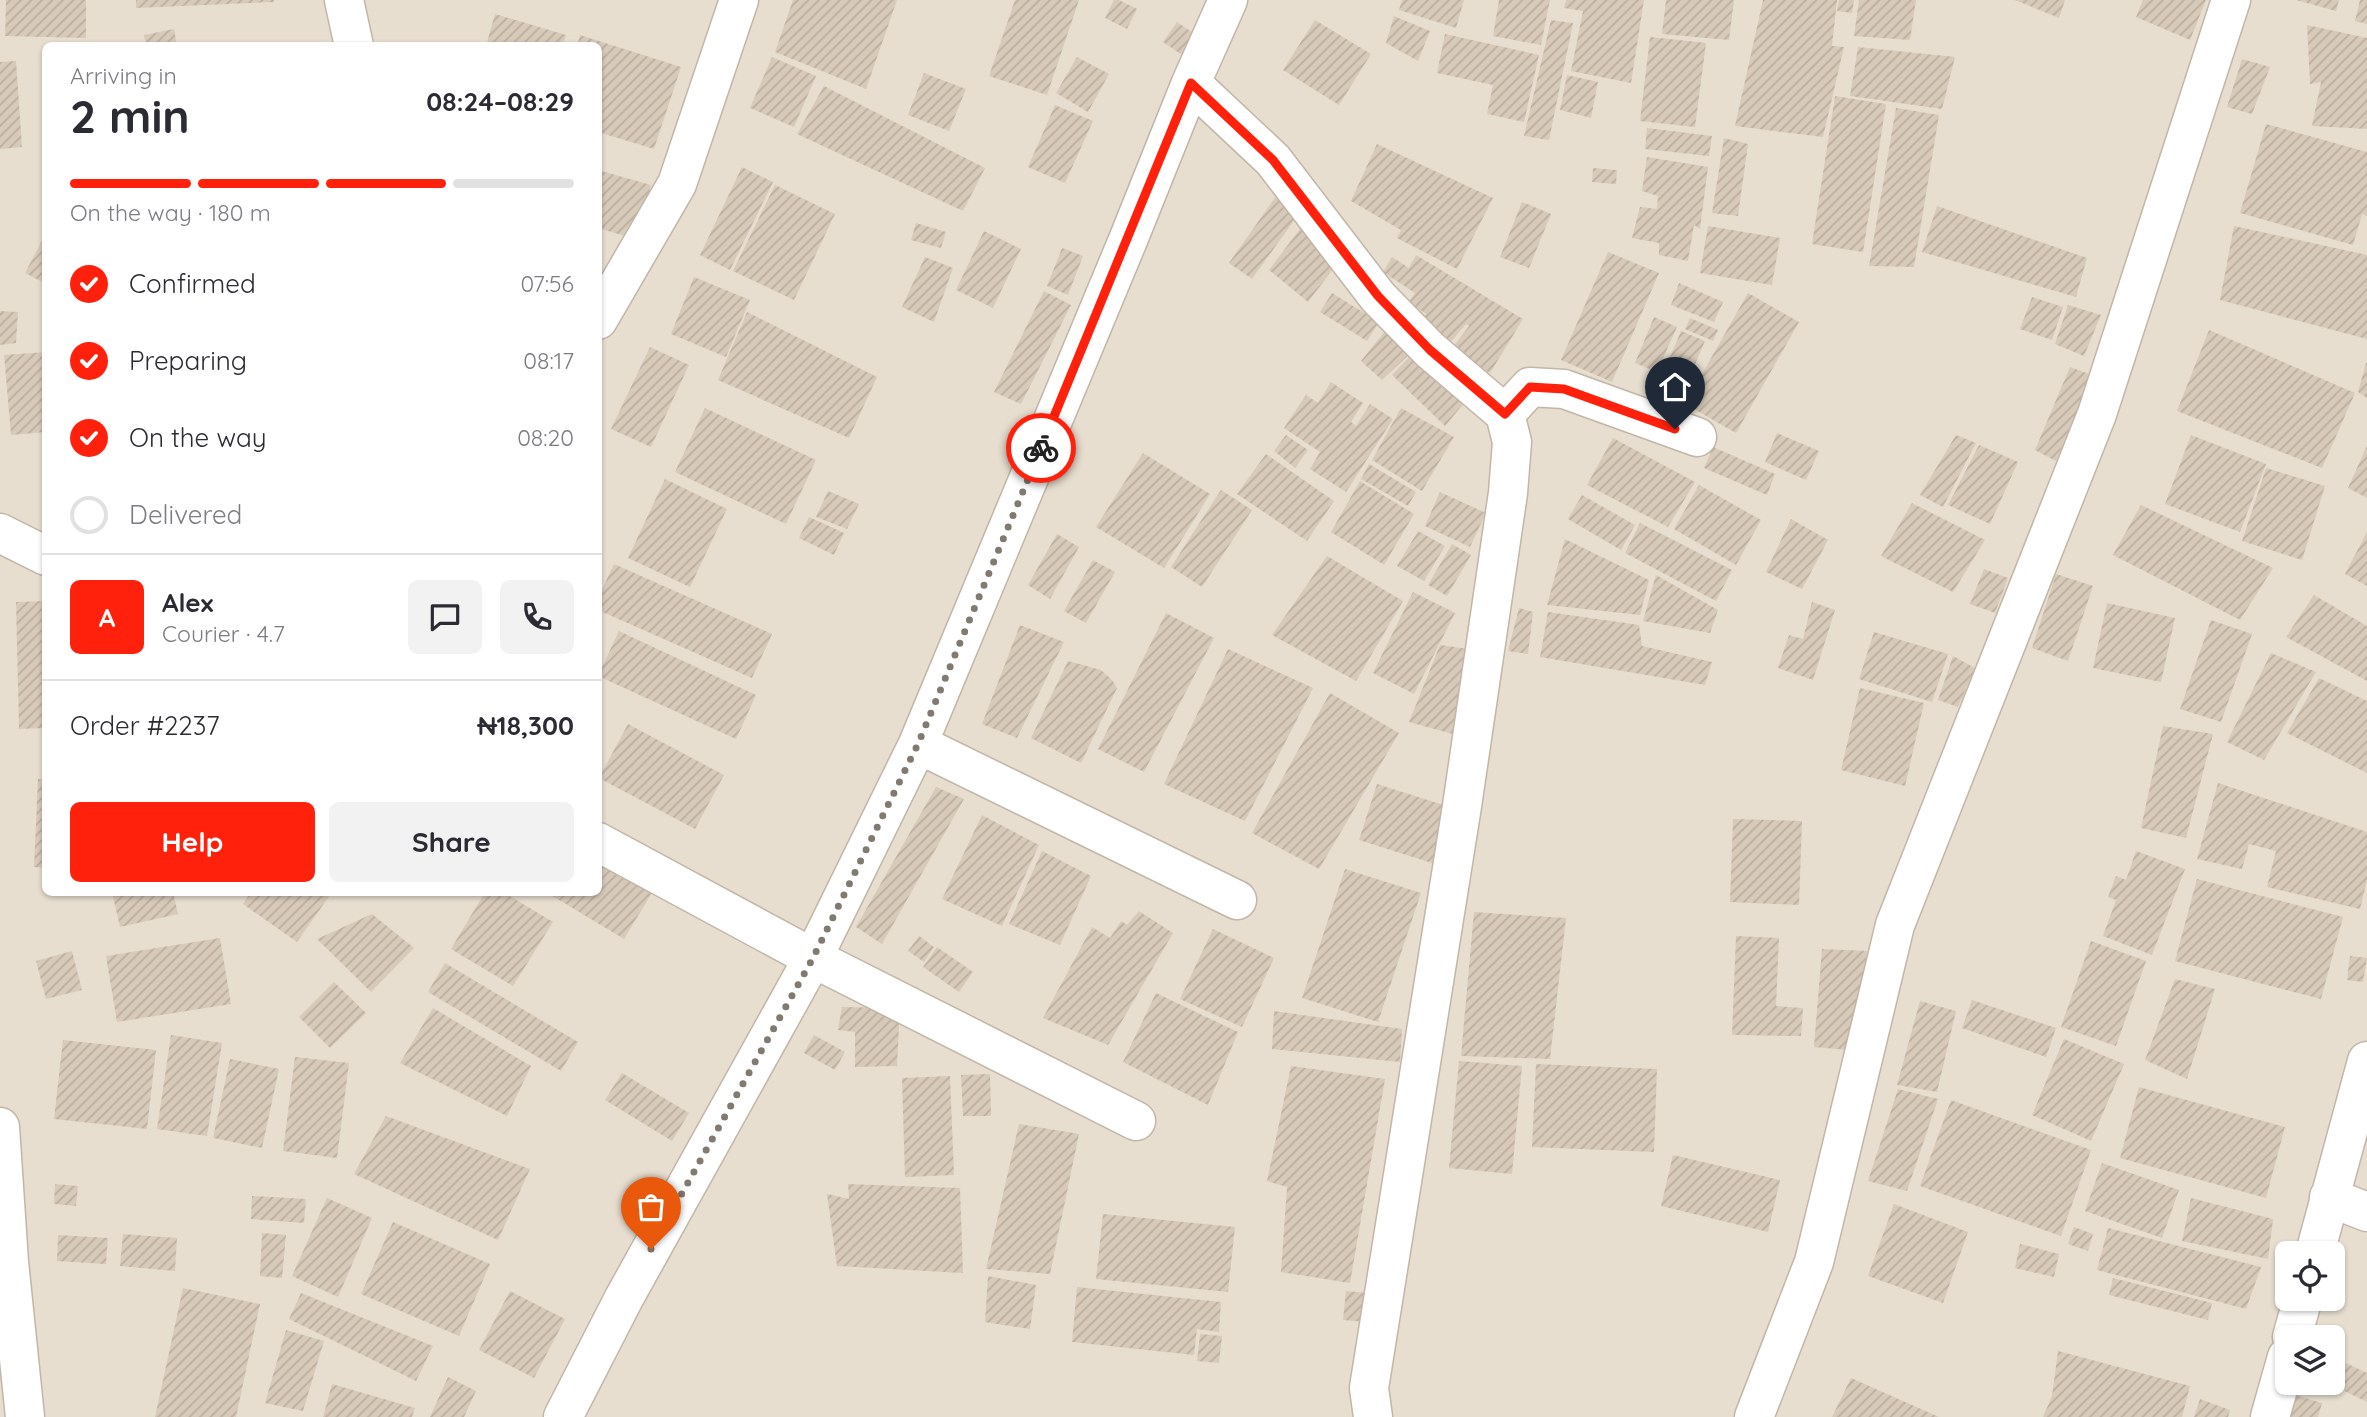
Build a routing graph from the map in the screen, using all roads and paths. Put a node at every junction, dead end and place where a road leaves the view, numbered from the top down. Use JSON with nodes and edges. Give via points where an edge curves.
{"nodes":[{"id":1,"x":344,"y":0,"type":"edge"},
{"id":2,"x":739,"y":0,"type":"edge"},
{"id":3,"x":1228,"y":0,"type":"edge"},
{"id":4,"x":2231,"y":0,"type":"edge"},
{"id":5,"x":353,"y":42,"type":"edge"},
{"id":6,"x":1191,"y":83,"type":"junction"},
{"id":7,"x":602,"y":313,"type":"edge"},
{"id":8,"x":1505,"y":414,"type":"junction"},
{"id":9,"x":1697,"y":437,"type":"dead end"},
{"id":10,"x":0,"y":533,"type":"edge"},
{"id":11,"x":42,"y":554,"type":"edge"},
{"id":12,"x":918,"y":744,"type":"junction"},
{"id":13,"x":602,"y":844,"type":"edge"},
{"id":14,"x":1237,"y":900,"type":"dead end"},
{"id":15,"x":813,"y":958,"type":"junction"},
{"id":16,"x":2367,"y":1061,"type":"edge"},
{"id":17,"x":1136,"y":1121,"type":"dead end"},
{"id":18,"x":0,"y":1127,"type":"edge"},
{"id":19,"x":2329,"y":1197,"type":"junction"},
{"id":20,"x":2367,"y":1212,"type":"edge"},
{"id":21,"x":2318,"y":1241,"type":"edge"},
{"id":22,"x":2276,"y":1395,"type":"edge"},
{"id":23,"x":25,"y":1417,"type":"edge"},
{"id":24,"x":563,"y":1417,"type":"edge"},
{"id":25,"x":1373,"y":1417,"type":"edge"},
{"id":26,"x":1754,"y":1417,"type":"edge"},
{"id":27,"x":2270,"y":1417,"type":"edge"}],
"edges":[{"from":1,"to":5,"type":"street"},
{"from":2,"to":7,"type":"street","via":[[677,184]]},
{"from":3,"to":6,"type":"street"},
{"from":4,"to":26,"type":"street","via":[[2097,414],[1895,925],[1814,1262]]},
{"from":6,"to":8,"type":"street","via":[[1273,160],[1378,296],[1430,350]]},
{"from":6,"to":12,"type":"street"},
{"from":8,"to":9,"type":"street","via":[[1530,387],[1564,389]]},
{"from":8,"to":25,"type":"street","via":[[1512,442],[1508,493],[1369,1388]]},
{"from":10,"to":11,"type":"street"},
{"from":12,"to":14,"type":"street"},
{"from":12,"to":15,"type":"street"},
{"from":13,"to":15,"type":"street"},
{"from":15,"to":17,"type":"street"},
{"from":15,"to":24,"type":"street"},
{"from":16,"to":19,"type":"street"},
{"from":18,"to":23,"type":"street"},
{"from":19,"to":20,"type":"street"},
{"from":19,"to":21,"type":"street"},
{"from":22,"to":27,"type":"street"}]}
